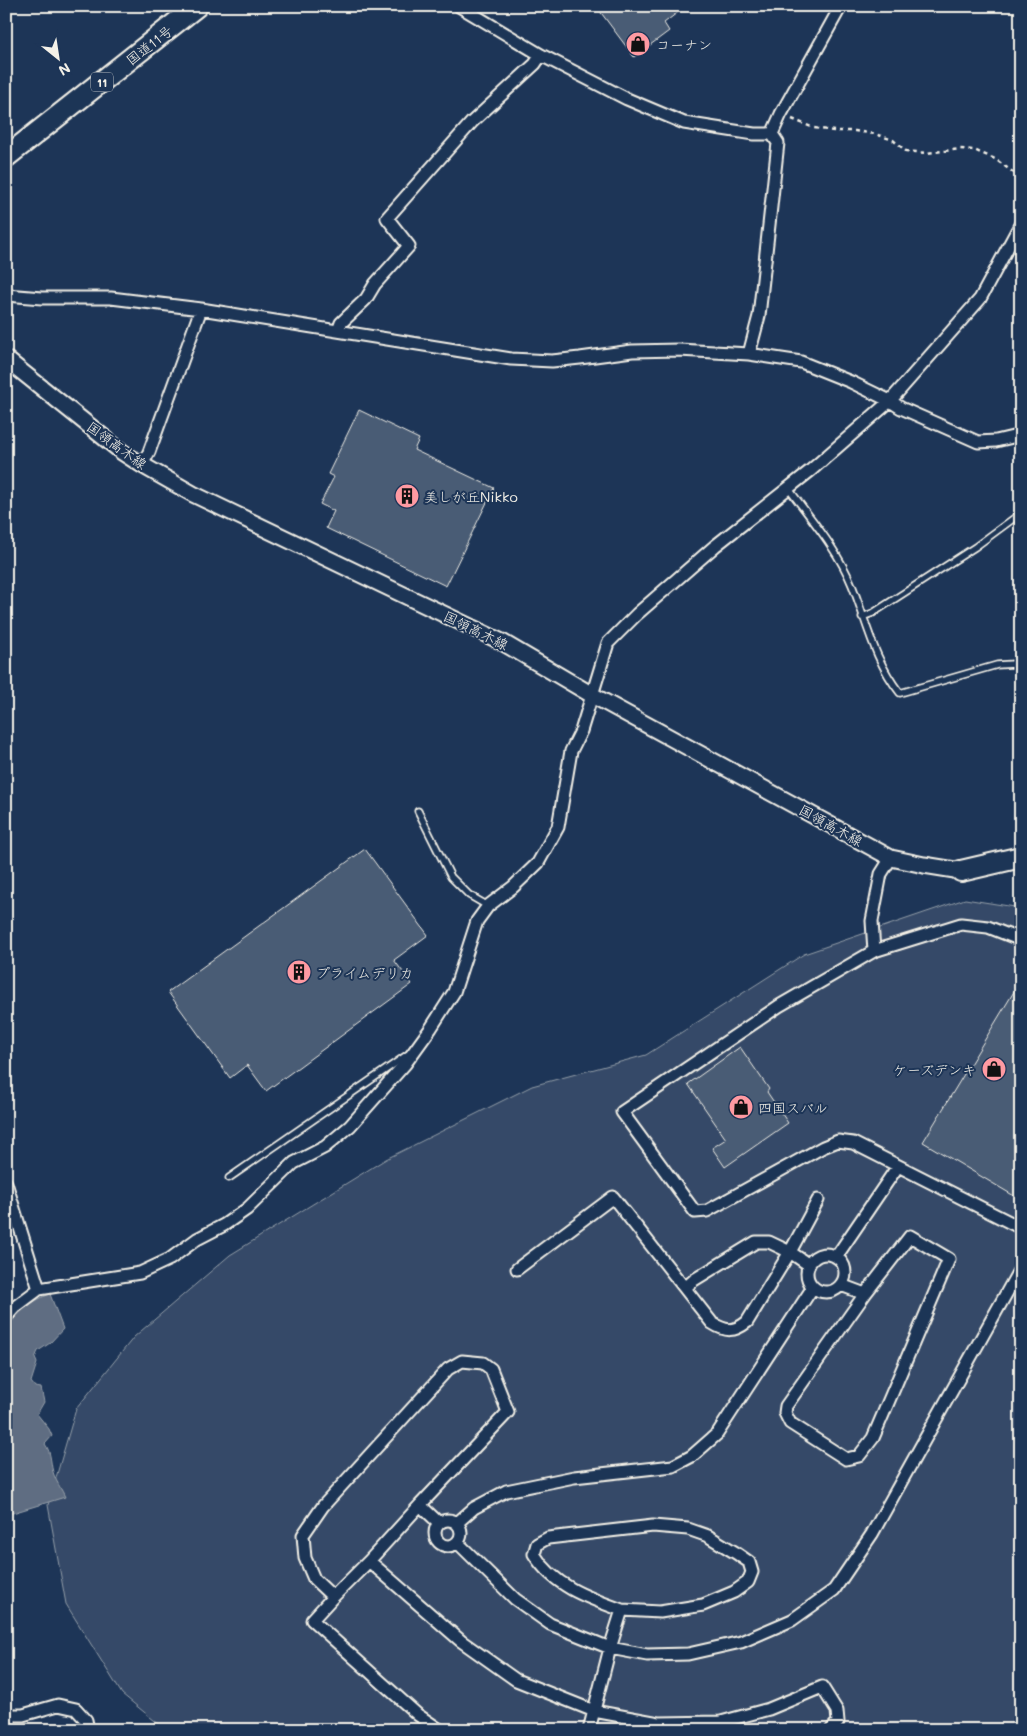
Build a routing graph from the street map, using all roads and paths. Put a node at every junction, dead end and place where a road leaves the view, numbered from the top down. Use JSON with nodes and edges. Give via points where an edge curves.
{"nodes":[{"id":1,"x":198,"y":6,"type":"edge"},
{"id":2,"x":459,"y":6,"type":"edge"},
{"id":3,"x":841,"y":6,"type":"edge"},
{"id":4,"x":541,"y":55,"type":"junction"},
{"id":5,"x":781,"y":114,"type":"junction"},
{"id":6,"x":772,"y":134,"type":"junction"},
{"id":7,"x":6,"y":157,"type":"edge"},
{"id":8,"x":1021,"y":178,"type":"edge"},
{"id":9,"x":1021,"y":223,"type":"edge"},
{"id":10,"x":6,"y":295,"type":"edge"},
{"id":11,"x":201,"y":309,"type":"junction"},
{"id":12,"x":338,"y":331,"type":"junction"},
{"id":13,"x":748,"y":354,"type":"junction"},
{"id":14,"x":6,"y":360,"type":"edge"},
{"id":15,"x":890,"y":401,"type":"junction"},
{"id":16,"x":1021,"y":435,"type":"edge"},
{"id":17,"x":142,"y":465,"type":"junction"},
{"id":18,"x":789,"y":488,"type":"junction"},
{"id":19,"x":1020,"y":517,"type":"edge"},
{"id":20,"x":862,"y":617,"type":"junction"},
{"id":21,"x":1021,"y":668,"type":"edge"},
{"id":22,"x":592,"y":695,"type":"junction"},
{"id":23,"x":418,"y":811,"type":"dead end"},
{"id":24,"x":1021,"y":857,"type":"edge"},
{"id":25,"x":891,"y":858,"type":"junction"},
{"id":26,"x":961,"y":871,"type":"joint"},
{"id":27,"x":488,"y":906,"type":"junction"},
{"id":28,"x":1021,"y":940,"type":"edge"},
{"id":29,"x":874,"y":952,"type":"junction"},
{"id":30,"x":417,"y":1048,"type":"junction"},
{"id":31,"x":898,"y":1166,"type":"junction"},
{"id":32,"x":228,"y":1178,"type":"dead end"},
{"id":33,"x":6,"y":1183,"type":"edge"},
{"id":34,"x":818,"y":1200,"type":"dead end"},
{"id":35,"x":1021,"y":1228,"type":"edge"},
{"id":36,"x":790,"y":1252,"type":"junction"},
{"id":37,"x":836,"y":1256,"type":"junction"},
{"id":38,"x":809,"y":1265,"type":"junction"},
{"id":39,"x":1021,"y":1267,"type":"edge"},
{"id":40,"x":517,"y":1269,"type":"dead end"},
{"id":41,"x":840,"y":1285,"type":"junction"},
{"id":42,"x":813,"y":1287,"type":"junction"},
{"id":43,"x":685,"y":1288,"type":"junction"},
{"id":44,"x":39,"y":1289,"type":"junction"},
{"id":45,"x":865,"y":1294,"type":"junction"},
{"id":46,"x":6,"y":1317,"type":"edge"},
{"id":47,"x":420,"y":1505,"type":"junction"},
{"id":48,"x":457,"y":1523,"type":"junction"},
{"id":49,"x":440,"y":1524,"type":"junction"},
{"id":50,"x":458,"y":1543,"type":"junction"},
{"id":51,"x":369,"y":1561,"type":"junction"},
{"id":52,"x":333,"y":1597,"type":"junction"},
{"id":53,"x":622,"y":1610,"type":"junction"},
{"id":54,"x":610,"y":1648,"type":"junction"},
{"id":55,"x":594,"y":1711,"type":"junction"},
{"id":56,"x":6,"y":1715,"type":"edge"},
{"id":57,"x":88,"y":1730,"type":"edge"},
{"id":58,"x":440,"y":1730,"type":"edge"},
{"id":59,"x":589,"y":1730,"type":"edge"},
{"id":60,"x":831,"y":1730,"type":"edge"}],
"edges":[{"from":1,"to":7,"type":"highway","name":"国道11号","number":"11"},
{"from":2,"to":4,"type":"street"},
{"from":3,"to":5,"type":"street"},
{"from":4,"to":6,"type":"street","via":[[627,99],[684,123]]},
{"from":4,"to":12,"type":"street","via":[[472,122],[386,218],[409,246],[366,299],[341,323]]},
{"from":5,"to":6,"type":"street"},
{"from":5,"to":8,"type":"path","via":[[814,128],[875,134],[893,140],[906,151],[974,150]]},
{"from":6,"to":13,"type":"street","via":[[778,143],[777,153],[759,316]]},
{"from":9,"to":15,"type":"street","via":[[980,299]]},
{"from":10,"to":11,"type":"street","via":[[111,298]]},
{"from":11,"to":12,"type":"street"},
{"from":11,"to":17,"type":"street"},
{"from":12,"to":13,"type":"street","via":[[511,359],[571,359],[632,350]]},
{"from":13,"to":15,"type":"street","via":[[801,362]]},
{"from":14,"to":17,"type":"main road","name":"国領高木線"},
{"from":15,"to":16,"type":"street","via":[[978,442]]},
{"from":15,"to":18,"type":"street"},
{"from":17,"to":22,"type":"main road","name":"国領高木線","via":[[261,528],[502,642]]},
{"from":18,"to":20,"type":"lane","via":[[839,560]]},
{"from":18,"to":22,"type":"street","via":[[715,546],[608,642]]},
{"from":19,"to":20,"type":"lane","via":[[873,613]]},
{"from":20,"to":21,"type":"lane","via":[[888,679],[900,693],[997,665],[1014,664]]},
{"from":22,"to":25,"type":"main road","name":"国領高木線"},
{"from":22,"to":27,"type":"street","via":[[571,751],[558,827],[538,863]]},
{"from":23,"to":27,"type":"lane","via":[[451,877],[469,895]]},
{"from":24,"to":26,"type":"highway"},
{"from":25,"to":26,"type":"main road","name":"国領高木線"},
{"from":25,"to":29,"type":"street","via":[[881,874],[872,921]]},
{"from":27,"to":30,"type":"street","via":[[476,921],[454,992]]},
{"from":28,"to":29,"type":"street","via":[[988,928],[961,924]]},
{"from":29,"to":31,"type":"street","via":[[779,1006],[622,1112],[695,1212],[707,1211],[838,1141],[853,1143]]},
{"from":30,"to":32,"type":"lane"},
{"from":30,"to":44,"type":"street","via":[[350,1126],[325,1147],[294,1163],[248,1208],[224,1225],[197,1239],[170,1259],[140,1273]]},
{"from":31,"to":35,"type":"street"},
{"from":31,"to":37,"type":"street"},
{"from":33,"to":44,"type":"street"},
{"from":34,"to":36,"type":"street"},
{"from":36,"to":38,"type":"street"},
{"from":36,"to":43,"type":"street","via":[[769,1242],[756,1242]]},
{"from":36,"to":43,"type":"street","via":[[747,1322],[738,1329],[722,1329],[712,1323]]},
{"from":37,"to":38,"type":"street","via":[[823,1254]]},
{"from":37,"to":41,"type":"street","via":[[845,1273]]},
{"from":38,"to":42,"type":"street","via":[[807,1276]]},
{"from":39,"to":54,"type":"street","via":[[872,1534],[834,1590],[792,1620],[741,1642],[688,1654],[647,1655]]},
{"from":40,"to":43,"type":"street","via":[[613,1197]]},
{"from":41,"to":42,"type":"street","via":[[824,1292]]},
{"from":41,"to":45,"type":"street"},
{"from":42,"to":48,"type":"street","via":[[717,1434],[692,1456],[673,1466],[574,1477],[506,1491],[474,1508]]},
{"from":44,"to":46,"type":"street"},
{"from":45,"to":45,"type":"street","via":[[910,1236],[949,1259],[873,1438],[859,1456],[846,1459],[790,1424],[785,1413],[786,1406]]},
{"from":47,"to":49,"type":"street"},
{"from":47,"to":51,"type":"street"},
{"from":47,"to":52,"type":"street","via":[[508,1412],[491,1368],[483,1363],[462,1361],[448,1369],[323,1506],[303,1535],[304,1558],[314,1579]]},
{"from":48,"to":49,"type":"street","via":[[446,1520]]},
{"from":48,"to":50,"type":"street","via":[[462,1535]]},
{"from":49,"to":50,"type":"street","via":[[435,1532],[441,1544]]},
{"from":50,"to":54,"type":"street","via":[[515,1599],[550,1624]]},
{"from":51,"to":52,"type":"street"},
{"from":51,"to":55,"type":"street","via":[[461,1641],[516,1680]]},
{"from":52,"to":58,"type":"street","via":[[312,1620],[418,1715]]},
{"from":53,"to":53,"type":"street","via":[[587,1598],[556,1580],[534,1554],[537,1544],[548,1538],[653,1526],[672,1527],[708,1536],[749,1562],[752,1572],[748,1582],[734,1592],[703,1605],[660,1612]]},
{"from":53,"to":54,"type":"street"},
{"from":54,"to":55,"type":"street"},
{"from":55,"to":59,"type":"street"},
{"from":55,"to":60,"type":"street","via":[[660,1723],[720,1722],[769,1710],[822,1687],[837,1711],[838,1722]]},
{"from":56,"to":57,"type":"street","via":[[22,1715],[58,1705],[76,1709],[86,1720]]}]}
